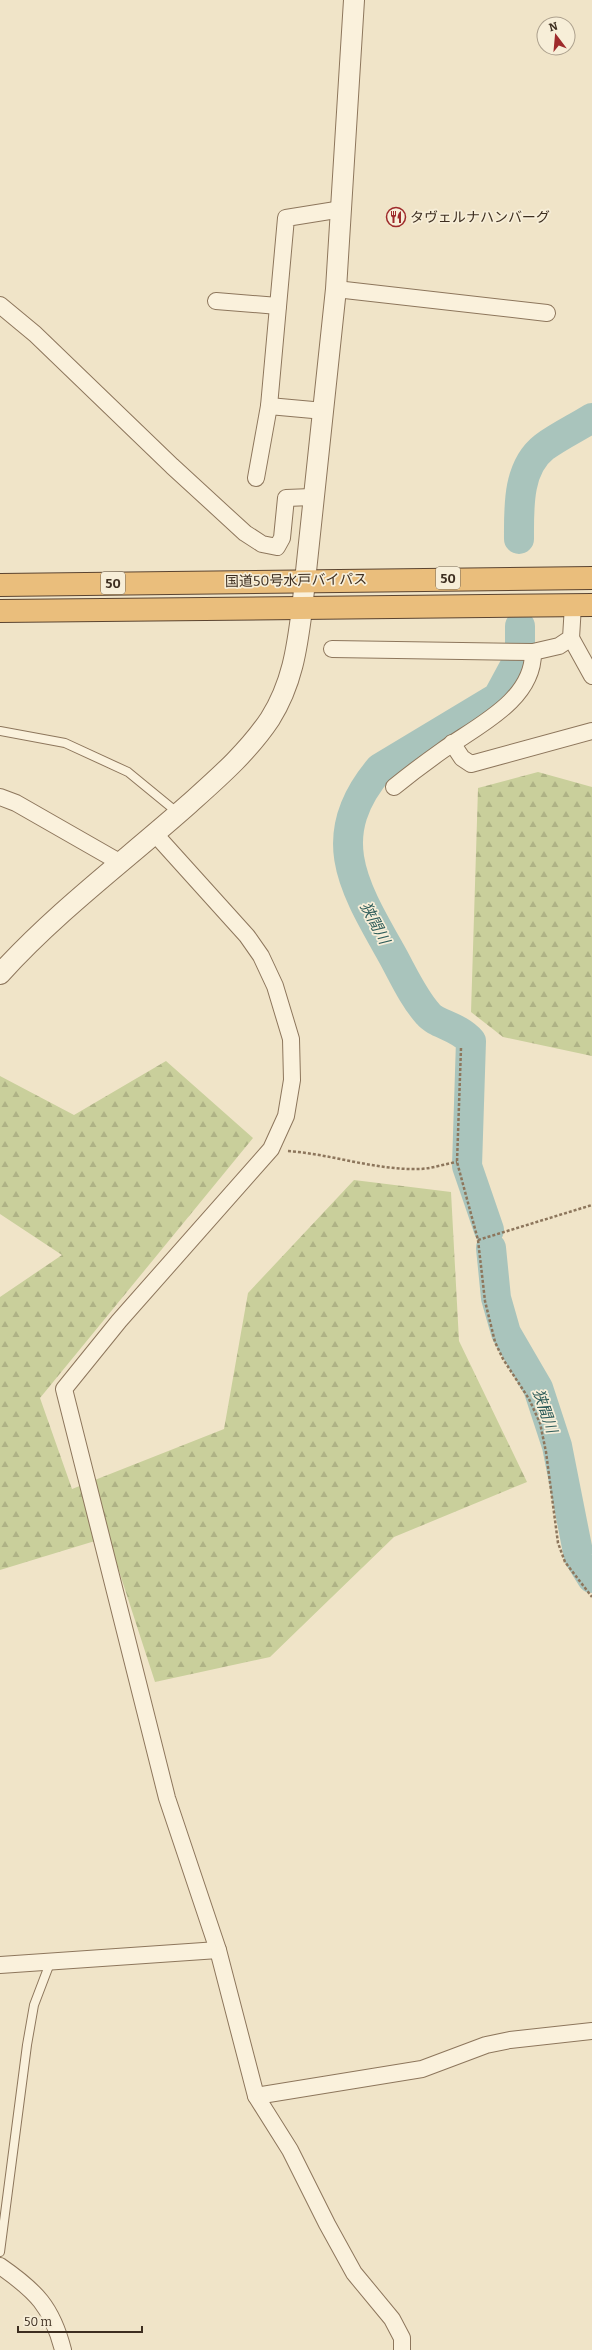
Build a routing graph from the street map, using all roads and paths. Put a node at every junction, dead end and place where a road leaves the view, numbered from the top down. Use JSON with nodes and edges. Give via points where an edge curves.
{"nodes":[{"id":1,"x":354,"y":0,"type":"edge"},
{"id":2,"x":342,"y":209,"type":"junction"},
{"id":3,"x":336,"y":289,"type":"junction"},
{"id":4,"x":216,"y":301,"type":"dead end"},
{"id":5,"x":0,"y":305,"type":"edge"},
{"id":6,"x":278,"y":306,"type":"junction"},
{"id":7,"x":547,"y":313,"type":"dead end"},
{"id":8,"x":269,"y":406,"type":"junction"},
{"id":9,"x":324,"y":411,"type":"junction"},
{"id":10,"x":256,"y":478,"type":"dead end"},
{"id":11,"x":312,"y":497,"type":"junction"},
{"id":12,"x":592,"y":578,"type":"edge"},
{"id":13,"x":304,"y":580,"type":"junction"},
{"id":14,"x":0,"y":585,"type":"edge"},
{"id":15,"x":583,"y":605,"type":"edge"},
{"id":16,"x":302,"y":609,"type":"junction"},
{"id":17,"x":0,"y":611,"type":"edge"},
{"id":18,"x":571,"y":638,"type":"junction"},
{"id":19,"x":332,"y":649,"type":"dead end"},
{"id":20,"x":533,"y":652,"type":"junction"},
{"id":21,"x":592,"y":676,"type":"edge"},
{"id":22,"x":0,"y":731,"type":"edge"},
{"id":23,"x":592,"y":731,"type":"edge"},
{"id":24,"x":452,"y":743,"type":"junction"},
{"id":25,"x":394,"y":787,"type":"dead end"},
{"id":26,"x":0,"y":797,"type":"edge"},
{"id":27,"x":178,"y":813,"type":"junction"},
{"id":28,"x":155,"y":834,"type":"junction"},
{"id":29,"x":121,"y":863,"type":"junction"},
{"id":30,"x":0,"y":974,"type":"edge"},
{"id":31,"x":461,"y":1048,"type":"dead end"},
{"id":32,"x":271,"y":1149,"type":"junction"},
{"id":33,"x":457,"y":1162,"type":"junction"},
{"id":34,"x":592,"y":1205,"type":"edge"},
{"id":35,"x":478,"y":1240,"type":"junction"},
{"id":36,"x":592,"y":1598,"type":"edge"},
{"id":37,"x":218,"y":1950,"type":"junction"},
{"id":38,"x":50,"y":1963,"type":"junction"},
{"id":39,"x":0,"y":1965,"type":"edge"},
{"id":40,"x":592,"y":2031,"type":"edge"},
{"id":41,"x":256,"y":2096,"type":"junction"},
{"id":42,"x":0,"y":2252,"type":"edge"},
{"id":43,"x":0,"y":2266,"type":"edge"},
{"id":44,"x":63,"y":2350,"type":"edge"},
{"id":45,"x":402,"y":2350,"type":"edge"}],
"edges":[{"from":1,"to":2,"type":"street"},
{"from":2,"to":3,"type":"street"},
{"from":2,"to":6,"type":"street","via":[[286,218]]},
{"from":3,"to":7,"type":"street"},
{"from":3,"to":9,"type":"street"},
{"from":4,"to":6,"type":"street"},
{"from":5,"to":11,"type":"street","via":[[35,334],[239,528],[262,544],[277,547],[282,538],[286,498]]},
{"from":6,"to":8,"type":"street"},
{"from":8,"to":9,"type":"street"},
{"from":8,"to":10,"type":"street"},
{"from":9,"to":11,"type":"street"},
{"from":11,"to":13,"type":"street"},
{"from":12,"to":13,"type":"highway","name":"国道50号水戸バイパス","number":"50"},
{"from":13,"to":14,"type":"highway","name":"国道50号水戸バイパス","number":"50"},
{"from":13,"to":16,"type":"street"},
{"from":15,"to":16,"type":"highway","name":"国道50号水戸バイパス","number":"50"},
{"from":15,"to":18,"type":"street"},
{"from":16,"to":17,"type":"highway","name":"国道50号水戸バイパス","number":"50"},
{"from":16,"to":27,"type":"street","via":[[295,661],[270,718],[232,765]]},
{"from":18,"to":20,"type":"street","via":[[560,646]]},
{"from":18,"to":21,"type":"street"},
{"from":19,"to":20,"type":"street"},
{"from":20,"to":24,"type":"street","via":[[534,664],[520,689],[502,710]]},
{"from":22,"to":27,"type":"lane","via":[[65,743],[128,772]]},
{"from":23,"to":24,"type":"street","via":[[470,764],[462,758]]},
{"from":24,"to":25,"type":"street"},
{"from":26,"to":29,"type":"street","via":[[16,803]]},
{"from":27,"to":28,"type":"street"},
{"from":28,"to":29,"type":"street"},
{"from":28,"to":32,"type":"street","via":[[247,936],[261,956],[275,986],[291,1038],[292,1080],[286,1116]]},
{"from":29,"to":30,"type":"street","via":[[51,922]]},
{"from":31,"to":33,"type":"path"},
{"from":32,"to":33,"type":"path","via":[[304,1152],[355,1163],[418,1169]]},
{"from":32,"to":37,"type":"street","via":[[119,1321],[64,1389],[166,1798]]},
{"from":33,"to":35,"type":"path"},
{"from":34,"to":35,"type":"path"},
{"from":35,"to":36,"type":"path","via":[[485,1301],[495,1342],[529,1399],[540,1423],[558,1543],[565,1562]]},
{"from":37,"to":38,"type":"street"},
{"from":37,"to":41,"type":"street"},
{"from":38,"to":39,"type":"street"},
{"from":38,"to":42,"type":"lane","via":[[34,2005],[27,2044]]},
{"from":40,"to":41,"type":"street","via":[[510,2040],[486,2045],[422,2069],[392,2076],[300,2087]]},
{"from":41,"to":45,"type":"street","via":[[290,2150],[354,2273],[392,2319],[402,2338]]},
{"from":43,"to":44,"type":"street","via":[[22,2281],[53,2317]]}]}
